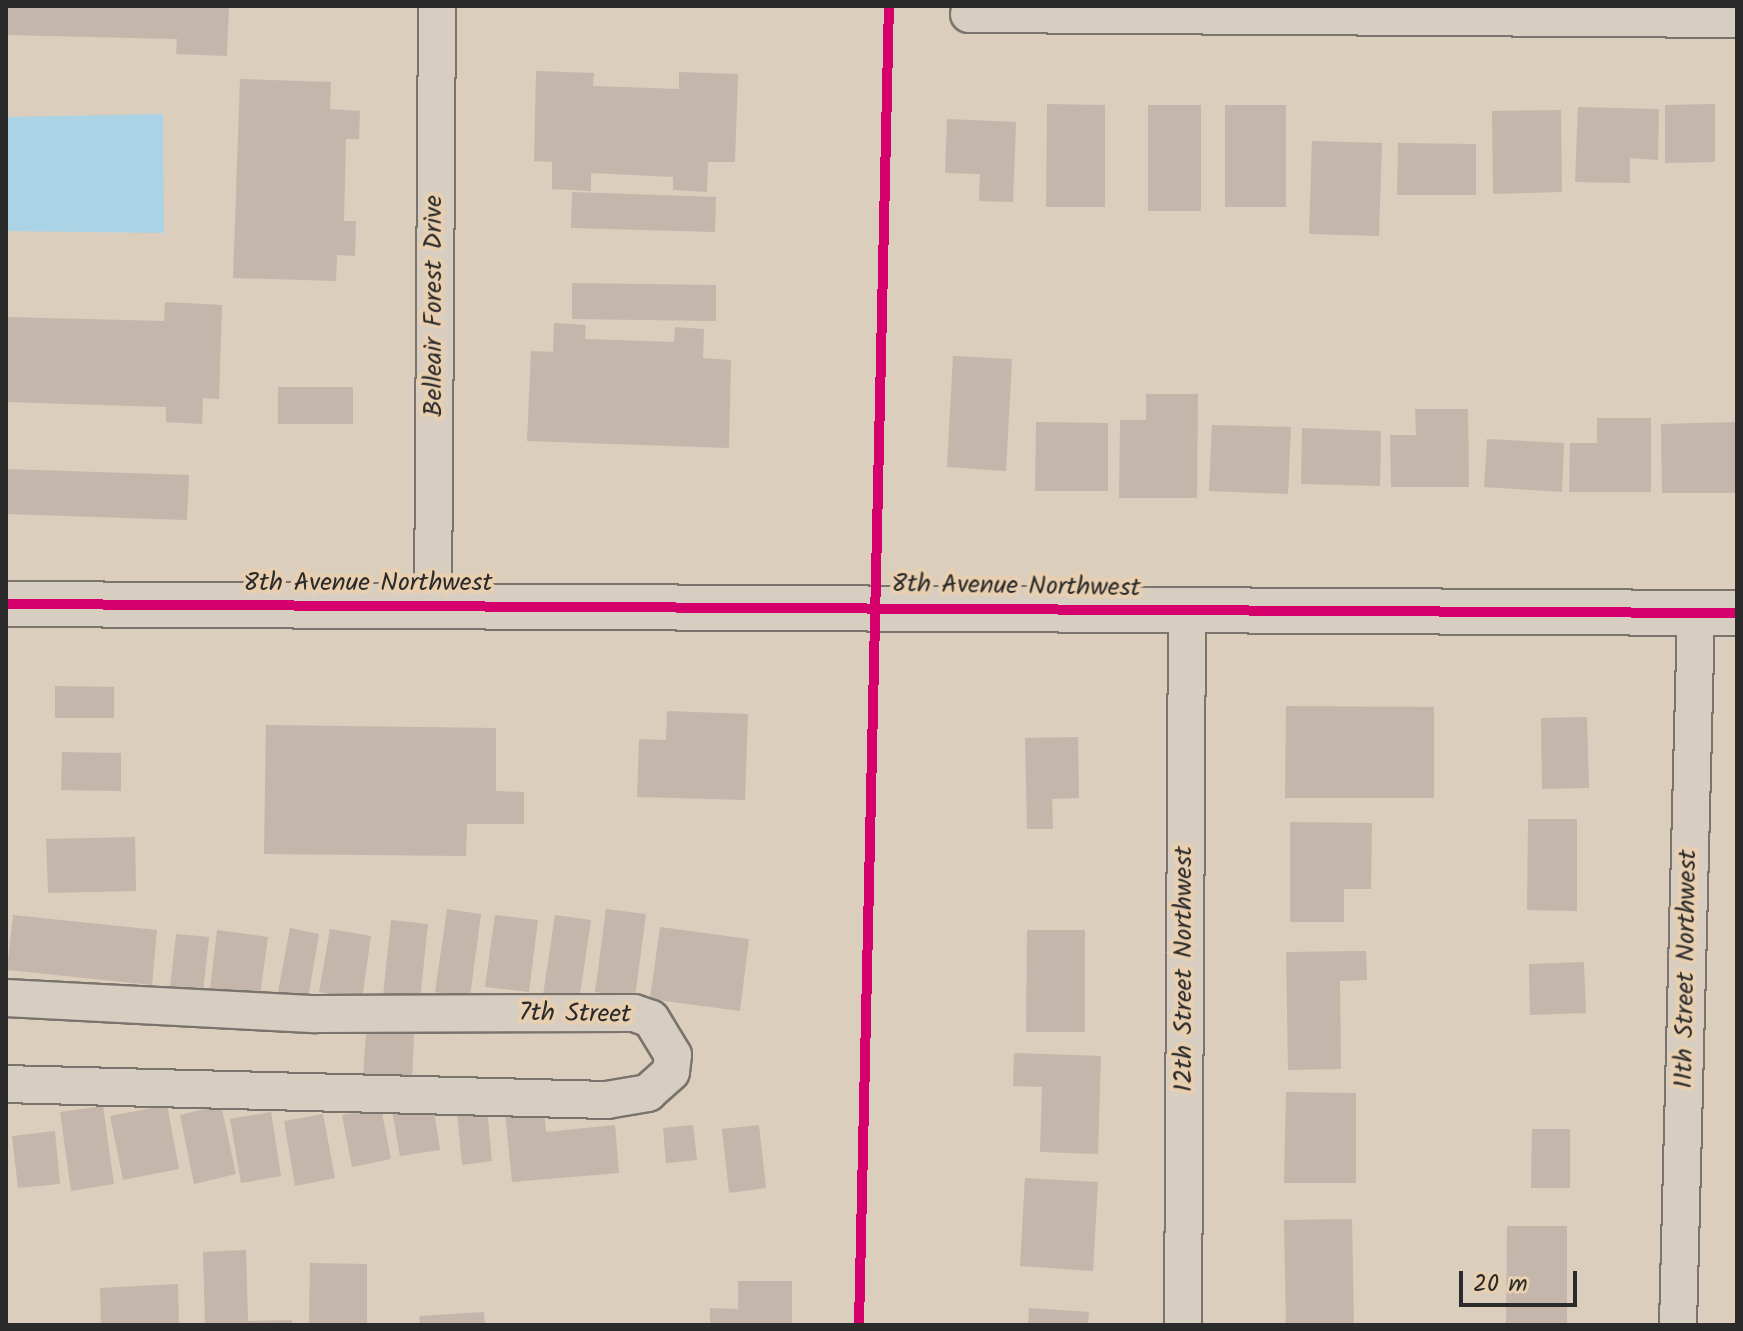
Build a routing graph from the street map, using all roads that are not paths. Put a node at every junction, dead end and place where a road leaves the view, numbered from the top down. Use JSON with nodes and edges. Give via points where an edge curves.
{"nodes":[{"id":1,"x":437,"y":6,"type":"edge"},
{"id":2,"x":969,"y":14,"type":"dead end"},
{"id":3,"x":1737,"y":19,"type":"edge"},
{"id":4,"x":6,"y":604,"type":"edge"},
{"id":5,"x":433,"y":607,"type":"junction"},
{"id":6,"x":1187,"y":612,"type":"junction"},
{"id":7,"x":1716,"y":613,"type":"edge"},
{"id":8,"x":6,"y":998,"type":"edge"},
{"id":9,"x":6,"y":1084,"type":"edge"},
{"id":10,"x":1183,"y":1325,"type":"edge"},
{"id":11,"x":1678,"y":1325,"type":"edge"}],
"edges":[{"from":1,"to":5,"type":"street","name":"Belleair Forest Drive"},
{"from":2,"to":3,"type":"street"},
{"from":4,"to":5,"type":"street","name":"8th Avenue Northwest"},
{"from":5,"to":6,"type":"street","name":"8th Avenue Northwest"},
{"from":6,"to":7,"type":"street","name":"8th Avenue Northwest"},
{"from":6,"to":10,"type":"street","name":"12th Street Northwest"},
{"from":7,"to":11,"type":"street","name":"11th Street Northwest"},
{"from":8,"to":9,"type":"street","name":"7th Street","via":[[316,1014],[634,1013],[651,1019],[673,1055],[671,1072],[648,1093],[607,1100]]}]}
